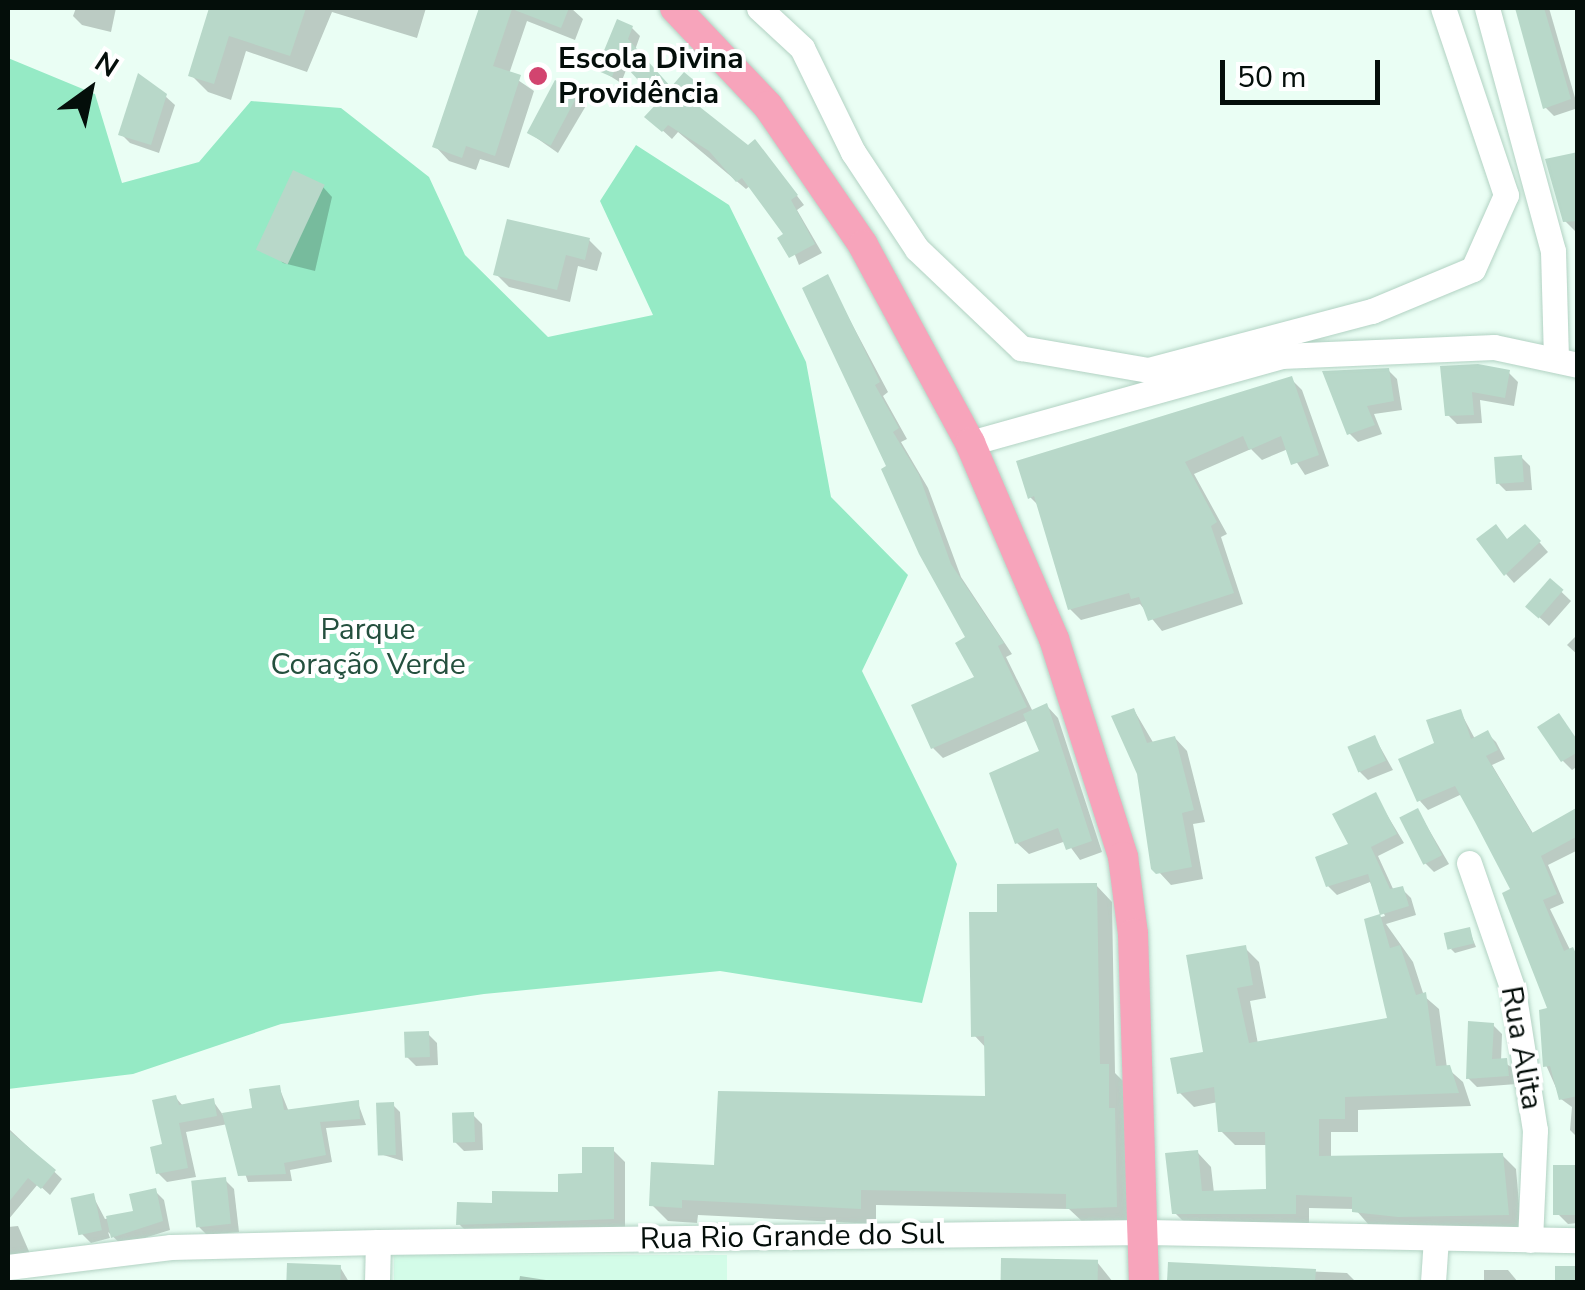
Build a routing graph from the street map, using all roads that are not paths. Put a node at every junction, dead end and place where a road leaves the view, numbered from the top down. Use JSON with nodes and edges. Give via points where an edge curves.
{"nodes":[{"id":1,"x":675,"y":8,"type":"edge"},
{"id":2,"x":760,"y":8,"type":"edge"},
{"id":3,"x":1443,"y":8,"type":"edge"},
{"id":4,"x":1487,"y":8,"type":"edge"},
{"id":5,"x":1565,"y":249,"type":"edge"},
{"id":6,"x":1567,"y":362,"type":"edge"},
{"id":7,"x":970,"y":443,"type":"junction"},
{"id":8,"x":1469,"y":863,"type":"dead end"},
{"id":9,"x":1146,"y":1232,"type":"junction"},
{"id":10,"x":1436,"y":1238,"type":"junction"},
{"id":11,"x":1530,"y":1240,"type":"junction"},
{"id":12,"x":1578,"y":1240,"type":"edge"},
{"id":13,"x":378,"y":1242,"type":"junction"},
{"id":14,"x":8,"y":1266,"type":"edge"},
{"id":15,"x":377,"y":1282,"type":"edge"},
{"id":16,"x":1144,"y":1282,"type":"edge"},
{"id":17,"x":1433,"y":1282,"type":"edge"}],
"edges":[{"from":1,"to":7,"type":"main road","via":[[768,106],[821,183],[863,245]]},
{"from":2,"to":3,"type":"street","via":[[802,48],[853,152],[917,249],[1021,348],[1148,370],[1372,311],[1473,268],[1506,195]]},
{"from":4,"to":5,"type":"street"},
{"from":5,"to":6,"type":"street"},
{"from":6,"to":7,"type":"street","via":[[1446,345],[1281,356]]},
{"from":7,"to":9,"type":"main road","via":[[1066,674],[1122,857],[1133,934]]},
{"from":8,"to":11,"type":"street","name":"Rua Alita","via":[[1512,990],[1535,1130]]},
{"from":9,"to":10,"type":"street","name":"Rua Rio Grande do Sul"},
{"from":9,"to":13,"type":"street","name":"Rua Rio Grande do Sul"},
{"from":9,"to":16,"type":"main road"},
{"from":10,"to":11,"type":"street","name":"Rua Rio Grande do Sul"},
{"from":10,"to":17,"type":"street"},
{"from":11,"to":12,"type":"street","name":"Rua Rio Grande do Sul"},
{"from":13,"to":14,"type":"street","name":"Rua Rio Grande do Sul","via":[[171,1246]]},
{"from":13,"to":15,"type":"street"}]}
